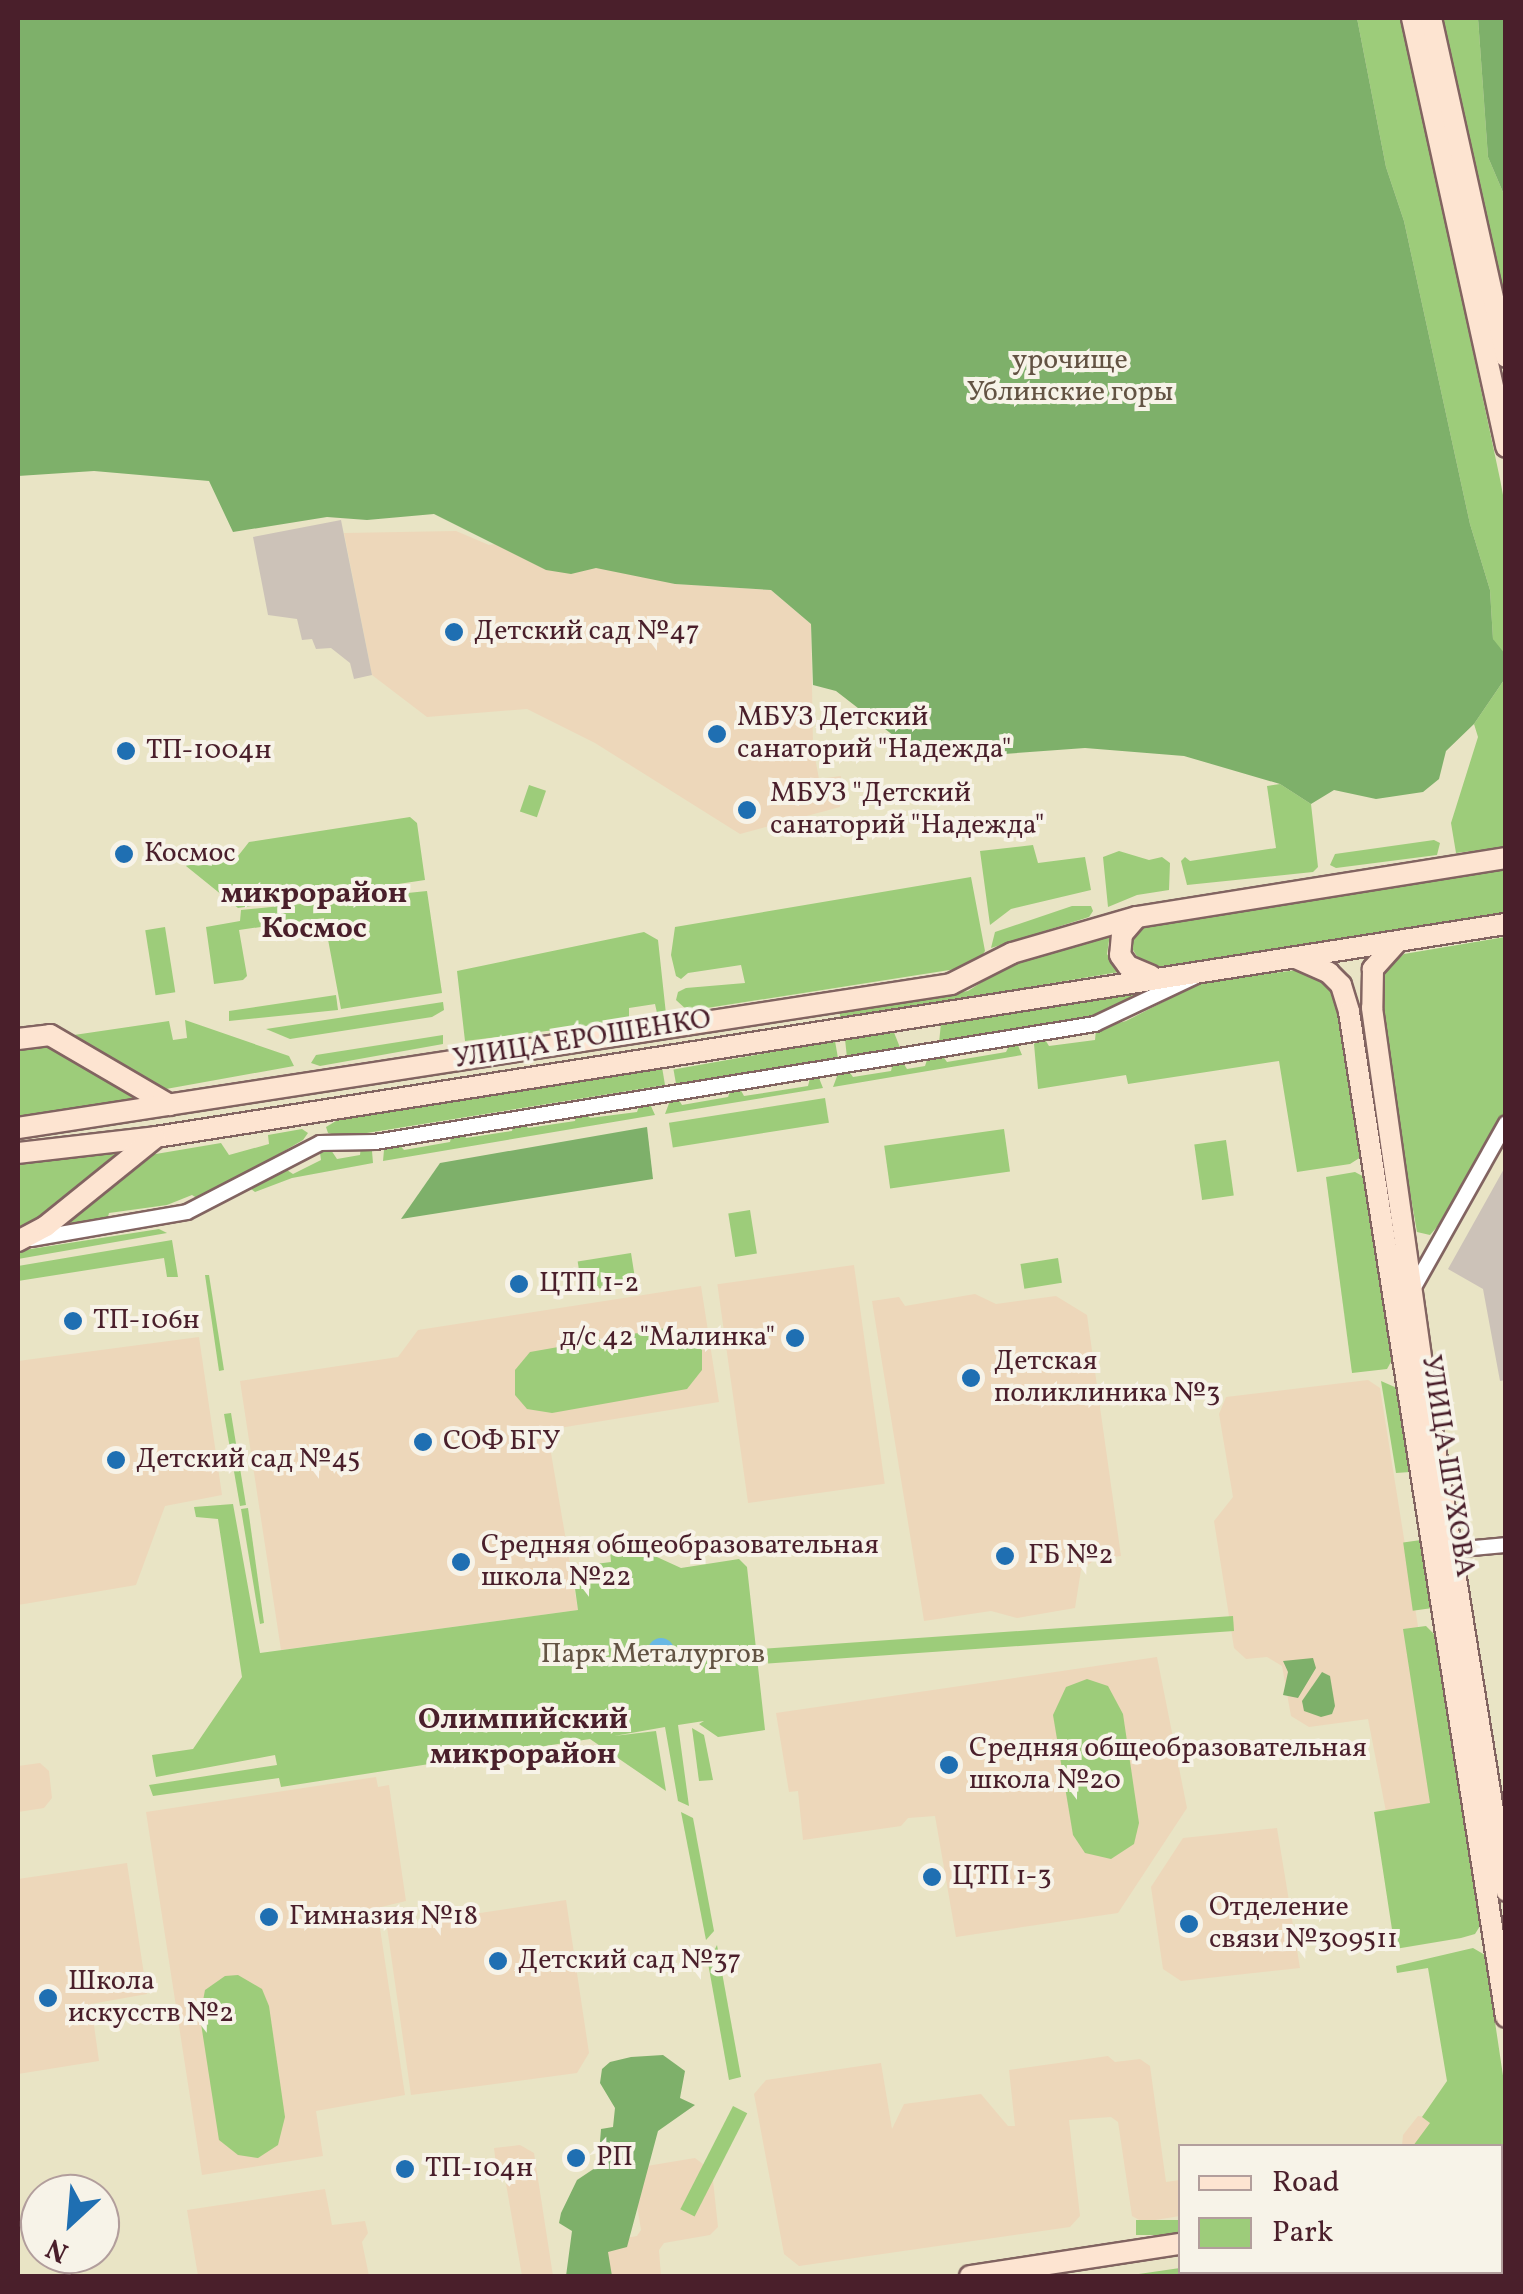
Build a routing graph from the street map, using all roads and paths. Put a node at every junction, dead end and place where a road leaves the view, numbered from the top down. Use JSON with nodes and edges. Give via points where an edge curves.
{"nodes":[{"id":1,"x":1412,"y":18,"type":"edge"},
{"id":2,"x":1431,"y":18,"type":"edge"},
{"id":3,"x":1506,"y":357,"type":"edge"},
{"id":4,"x":1506,"y":447,"type":"edge"},
{"id":5,"x":1506,"y":858,"type":"edge"},
{"id":6,"x":1137,"y":916,"type":"junction"},
{"id":7,"x":1506,"y":924,"type":"edge"},
{"id":8,"x":1398,"y":941,"type":"junction"},
{"id":9,"x":1289,"y":957,"type":"junction"},
{"id":10,"x":1208,"y":968,"type":"junction"},
{"id":11,"x":1155,"y":977,"type":"junction"},
{"id":12,"x":18,"y":1039,"type":"edge"},
{"id":13,"x":170,"y":1105,"type":"junction"},
{"id":14,"x":1505,"y":1125,"type":"edge"},
{"id":15,"x":18,"y":1128,"type":"edge"},
{"id":16,"x":165,"y":1135,"type":"junction"},
{"id":17,"x":18,"y":1153,"type":"edge"},
{"id":18,"x":21,"y":1240,"type":"edge"},
{"id":19,"x":1412,"y":1290,"type":"junction"},
{"id":20,"x":1506,"y":1545,"type":"edge"},
{"id":21,"x":1443,"y":1552,"type":"junction"},
{"id":22,"x":1452,"y":1616,"type":"junction"},
{"id":23,"x":1506,"y":1890,"type":"edge"},
{"id":24,"x":1499,"y":1938,"type":"edge"},
{"id":25,"x":1503,"y":1978,"type":"edge"},
{"id":26,"x":1506,"y":2017,"type":"edge"},
{"id":27,"x":1178,"y":2244,"type":"edge"},
{"id":28,"x":1178,"y":2258,"type":"edge"},
{"id":29,"x":970,"y":2276,"type":"edge"},
{"id":30,"x":1056,"y":2276,"type":"edge"}],
"edges":[{"from":1,"to":4,"type":"main road"},
{"from":2,"to":3,"type":"main road"},
{"from":5,"to":6,"type":"main road","name":"УЛИЦА ЕРОШЕНКО"},
{"from":6,"to":11,"type":"main road","via":[[1122,934],[1120,955],[1128,966]]},
{"from":6,"to":13,"type":"main road","name":"УЛИЦА ЕРОШЕНКО","via":[[1012,954],[951,984]]},
{"from":7,"to":8,"type":"main road","name":"УЛИЦА ЕРОШЕНКО"},
{"from":8,"to":9,"type":"main road","name":"УЛИЦА ЕРОШЕНКО"},
{"from":8,"to":19,"type":"main road","name":"УЛИЦА ШУХОВА","via":[[1373,968],[1370,989]]},
{"from":9,"to":10,"type":"main road","name":"УЛИЦА ЕРОШЕНКО"},
{"from":9,"to":21,"type":"main road","name":"УЛИЦА ШУХОВА","via":[[1329,972],[1347,1000]]},
{"from":10,"to":11,"type":"main road","name":"УЛИЦА ЕРОШЕНКО"},
{"from":10,"to":18,"type":"street","name":"УЛИЦА ЕРОШЕНКО","via":[[1095,1024],[376,1142],[320,1143],[188,1212]]},
{"from":11,"to":16,"type":"main road","name":"УЛИЦА ЕРОШЕНКО"},
{"from":12,"to":13,"type":"main road","via":[[50,1035]]},
{"from":13,"to":15,"type":"main road","name":"УЛИЦА ЕРОШЕНКО"},
{"from":13,"to":16,"type":"main road"},
{"from":14,"to":19,"type":"street"},
{"from":16,"to":17,"type":"main road","name":"УЛИЦА ЕРОШЕНКО"},
{"from":16,"to":18,"type":"main road"},
{"from":19,"to":21,"type":"main road","name":"УЛИЦА ШУХОВА"},
{"from":20,"to":21,"type":"street"},
{"from":21,"to":22,"type":"main road","name":"УЛИЦА ШУХОВА"},
{"from":22,"to":23,"type":"main road","name":"УЛИЦА ШУХОВА"},
{"from":22,"to":24,"type":"main road","name":"УЛИЦА ШУХОВА"},
{"from":24,"to":25,"type":"main road","name":"УЛИЦА ШУХОВА"},
{"from":25,"to":26,"type":"main road","name":"УЛИЦА ШУХОВА"},
{"from":27,"to":29,"type":"main road"},
{"from":28,"to":30,"type":"main road"}]}
